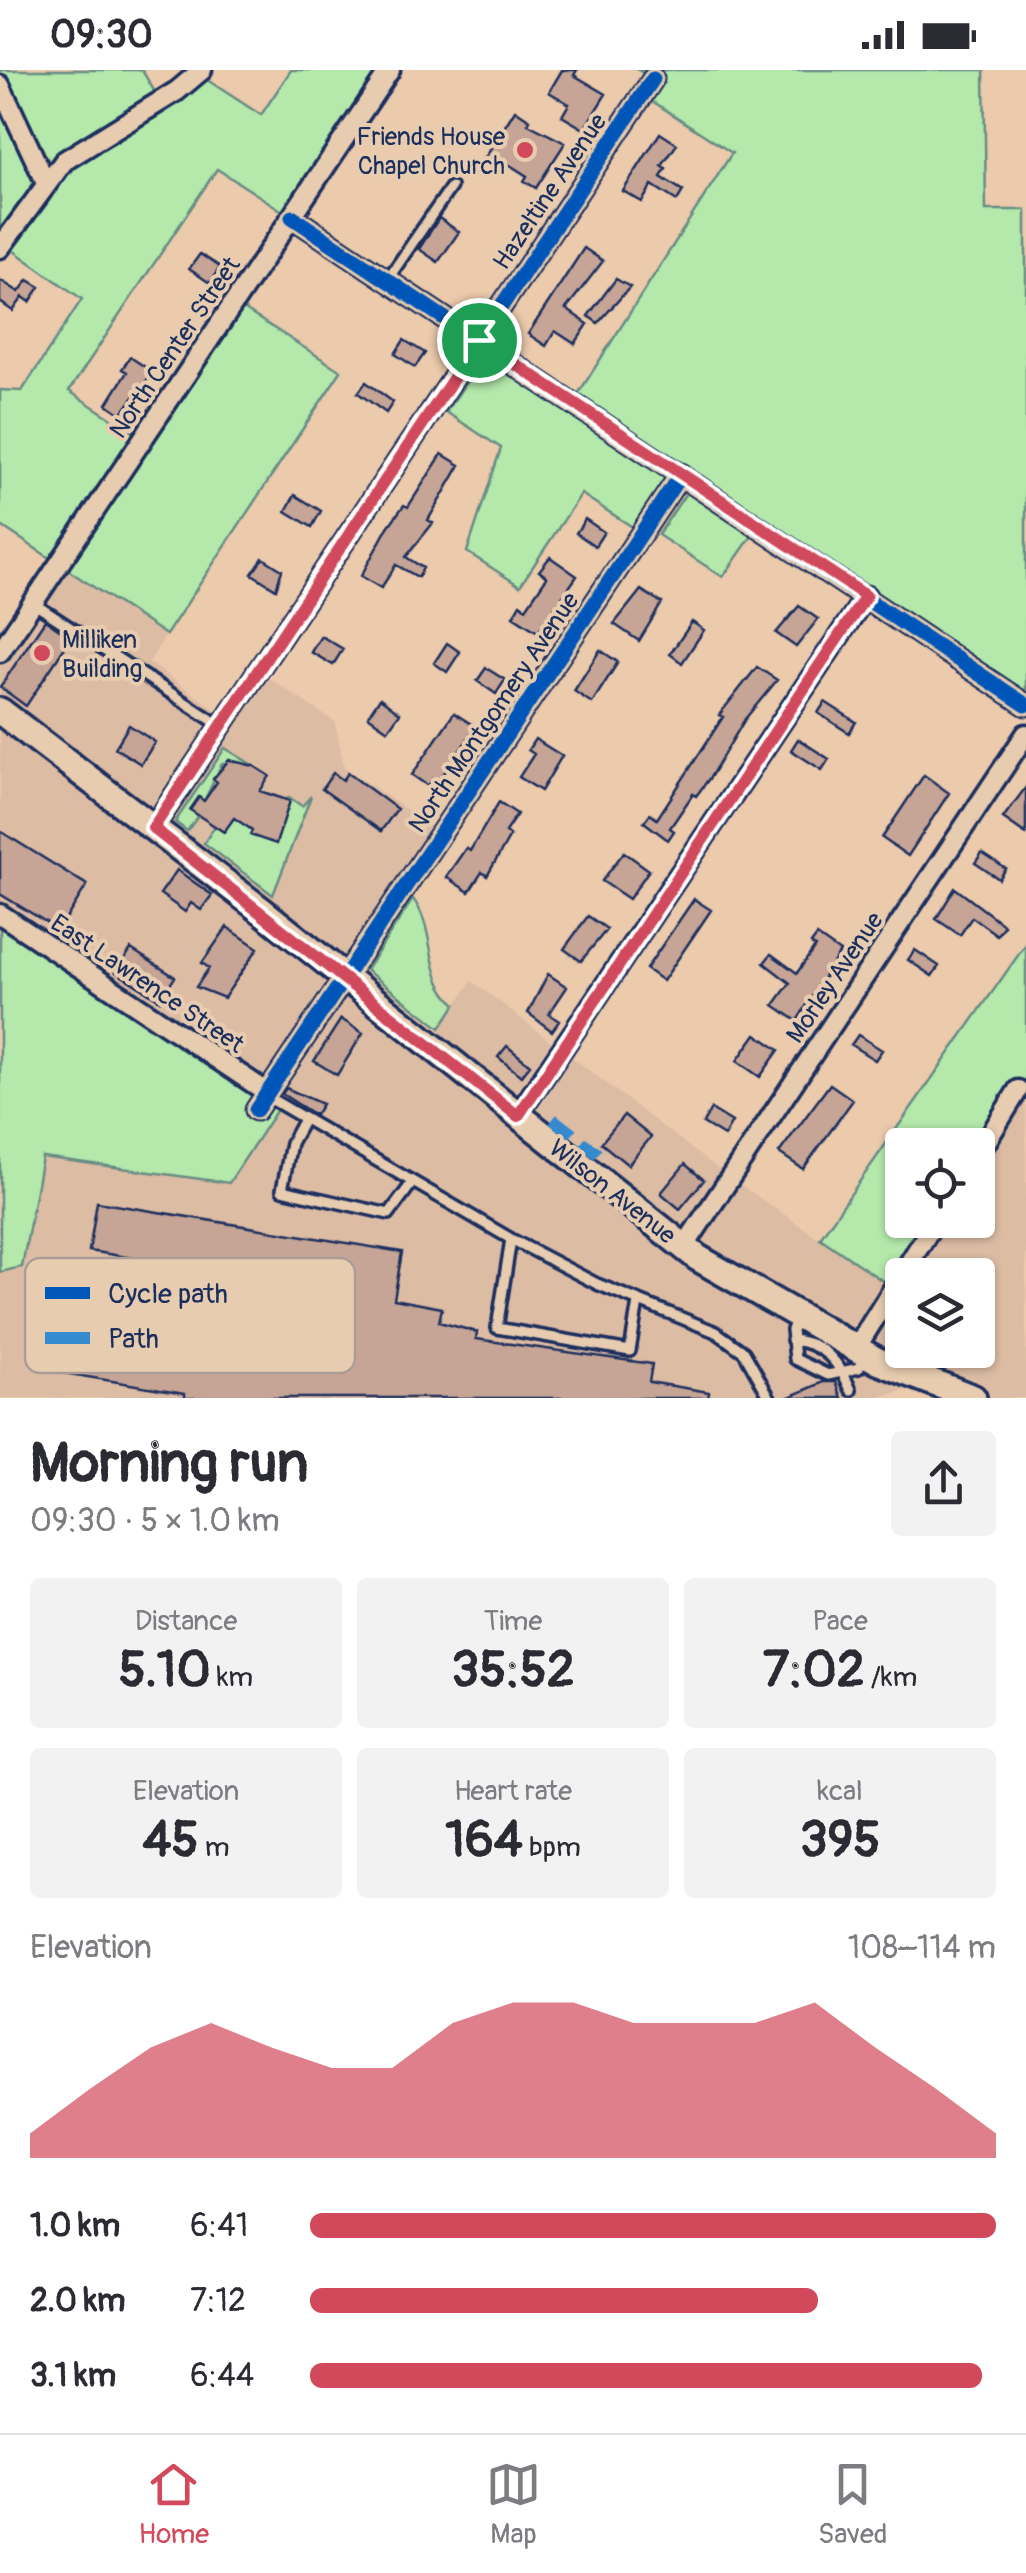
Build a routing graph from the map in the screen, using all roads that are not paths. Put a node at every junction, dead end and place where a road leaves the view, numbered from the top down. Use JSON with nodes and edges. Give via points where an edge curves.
{"nodes":[{"id":1,"x":202,"y":70,"type":"edge"},
{"id":2,"x":390,"y":70,"type":"edge"},
{"id":3,"x":653,"y":80,"type":"dead end"},
{"id":4,"x":0,"y":86,"type":"edge"},
{"id":5,"x":45,"y":181,"type":"junction"},
{"id":6,"x":451,"y":187,"type":"dead end"},
{"id":7,"x":292,"y":217,"type":"junction"},
{"id":8,"x":0,"y":248,"type":"edge"},
{"id":9,"x":388,"y":280,"type":"junction"},
{"id":10,"x":479,"y":340,"type":"junction"},
{"id":11,"x":682,"y":474,"type":"junction"},
{"id":12,"x":866,"y":596,"type":"junction"},
{"id":13,"x":33,"y":603,"type":"junction"},
{"id":14,"x":0,"y":652,"type":"edge"},
{"id":15,"x":1026,"y":705,"type":"edge"},
{"id":16,"x":0,"y":712,"type":"edge"},
{"id":17,"x":221,"y":726,"type":"junction"},
{"id":18,"x":1026,"y":734,"type":"edge"},
{"id":19,"x":153,"y":828,"type":"junction"},
{"id":20,"x":0,"y":914,"type":"edge"},
{"id":21,"x":346,"y":978,"type":"junction"},
{"id":22,"x":1018,"y":1090,"type":"dead end"},
{"id":23,"x":263,"y":1100,"type":"junction"},
{"id":24,"x":518,"y":1116,"type":"junction"},
{"id":25,"x":303,"y":1121,"type":"junction"},
{"id":26,"x":995,"y":1128,"type":"edge"},
{"id":27,"x":412,"y":1183,"type":"junction"},
{"id":28,"x":511,"y":1239,"type":"junction"},
{"id":29,"x":684,"y":1247,"type":"junction"},
{"id":30,"x":638,"y":1302,"type":"junction"},
{"id":31,"x":798,"y":1315,"type":"junction"},
{"id":32,"x":885,"y":1318,"type":"edge"},
{"id":33,"x":792,"y":1340,"type":"junction"},
{"id":34,"x":861,"y":1351,"type":"junction"},
{"id":35,"x":844,"y":1372,"type":"junction"},
{"id":36,"x":852,"y":1390,"type":"dead end"},
{"id":37,"x":770,"y":1398,"type":"edge"},
{"id":38,"x":973,"y":1398,"type":"edge"}],
"edges":[{"from":1,"to":5,"type":"street","via":[[73,154]]},
{"from":2,"to":7,"type":"street","name":"North Center Street"},
{"from":3,"to":10,"type":"street","name":"Hazeltine Avenue"},
{"from":4,"to":5,"type":"street"},
{"from":5,"to":8,"type":"street"},
{"from":6,"to":9,"type":"lane"},
{"from":7,"to":9,"type":"street"},
{"from":7,"to":13,"type":"street","name":"North Center Street"},
{"from":9,"to":10,"type":"street"},
{"from":10,"to":11,"type":"street"},
{"from":10,"to":17,"type":"street","name":"Hazeltine Avenue"},
{"from":11,"to":12,"type":"street"},
{"from":11,"to":21,"type":"street","name":"North Montgomery Avenue"},
{"from":12,"to":15,"type":"street"},
{"from":12,"to":24,"type":"street"},
{"from":13,"to":14,"type":"street","name":"North Center Street"},
{"from":13,"to":17,"type":"lane"},
{"from":16,"to":19,"type":"main road","name":"Wilson Avenue"},
{"from":17,"to":19,"type":"street","name":"Hazeltine Avenue"},
{"from":18,"to":29,"type":"street","name":"Morley Avenue"},
{"from":19,"to":21,"type":"main road","name":"Wilson Avenue"},
{"from":20,"to":23,"type":"street","name":"East Lawrence Street"},
{"from":21,"to":23,"type":"street","name":"North Montgomery Avenue"},
{"from":21,"to":24,"type":"main road","name":"Wilson Avenue"},
{"from":22,"to":26,"type":"street"},
{"from":23,"to":25,"type":"lane"},
{"from":24,"to":29,"type":"main road","name":"Wilson Avenue"},
{"from":25,"to":27,"type":"lane"},
{"from":25,"to":27,"type":"lane","via":[[291,1143],[282,1190],[389,1214]]},
{"from":27,"to":28,"type":"lane"},
{"from":28,"to":30,"type":"lane"},
{"from":28,"to":30,"type":"lane","via":[[497,1328],[630,1351]]},
{"from":29,"to":31,"type":"main road","name":"Wilson Avenue"},
{"from":30,"to":37,"type":"lane","via":[[716,1332],[744,1352]]},
{"from":31,"to":33,"type":"lane"},
{"from":31,"to":34,"type":"main road","name":"Wilson Avenue"},
{"from":32,"to":34,"type":"street"},
{"from":33,"to":35,"type":"lane","via":[[833,1356]]},
{"from":33,"to":35,"type":"lane","via":[[794,1358],[828,1374]]},
{"from":34,"to":35,"type":"lane","via":[[859,1368]]},
{"from":34,"to":38,"type":"main road","name":"Wilson Avenue"},
{"from":35,"to":36,"type":"lane"}]}
